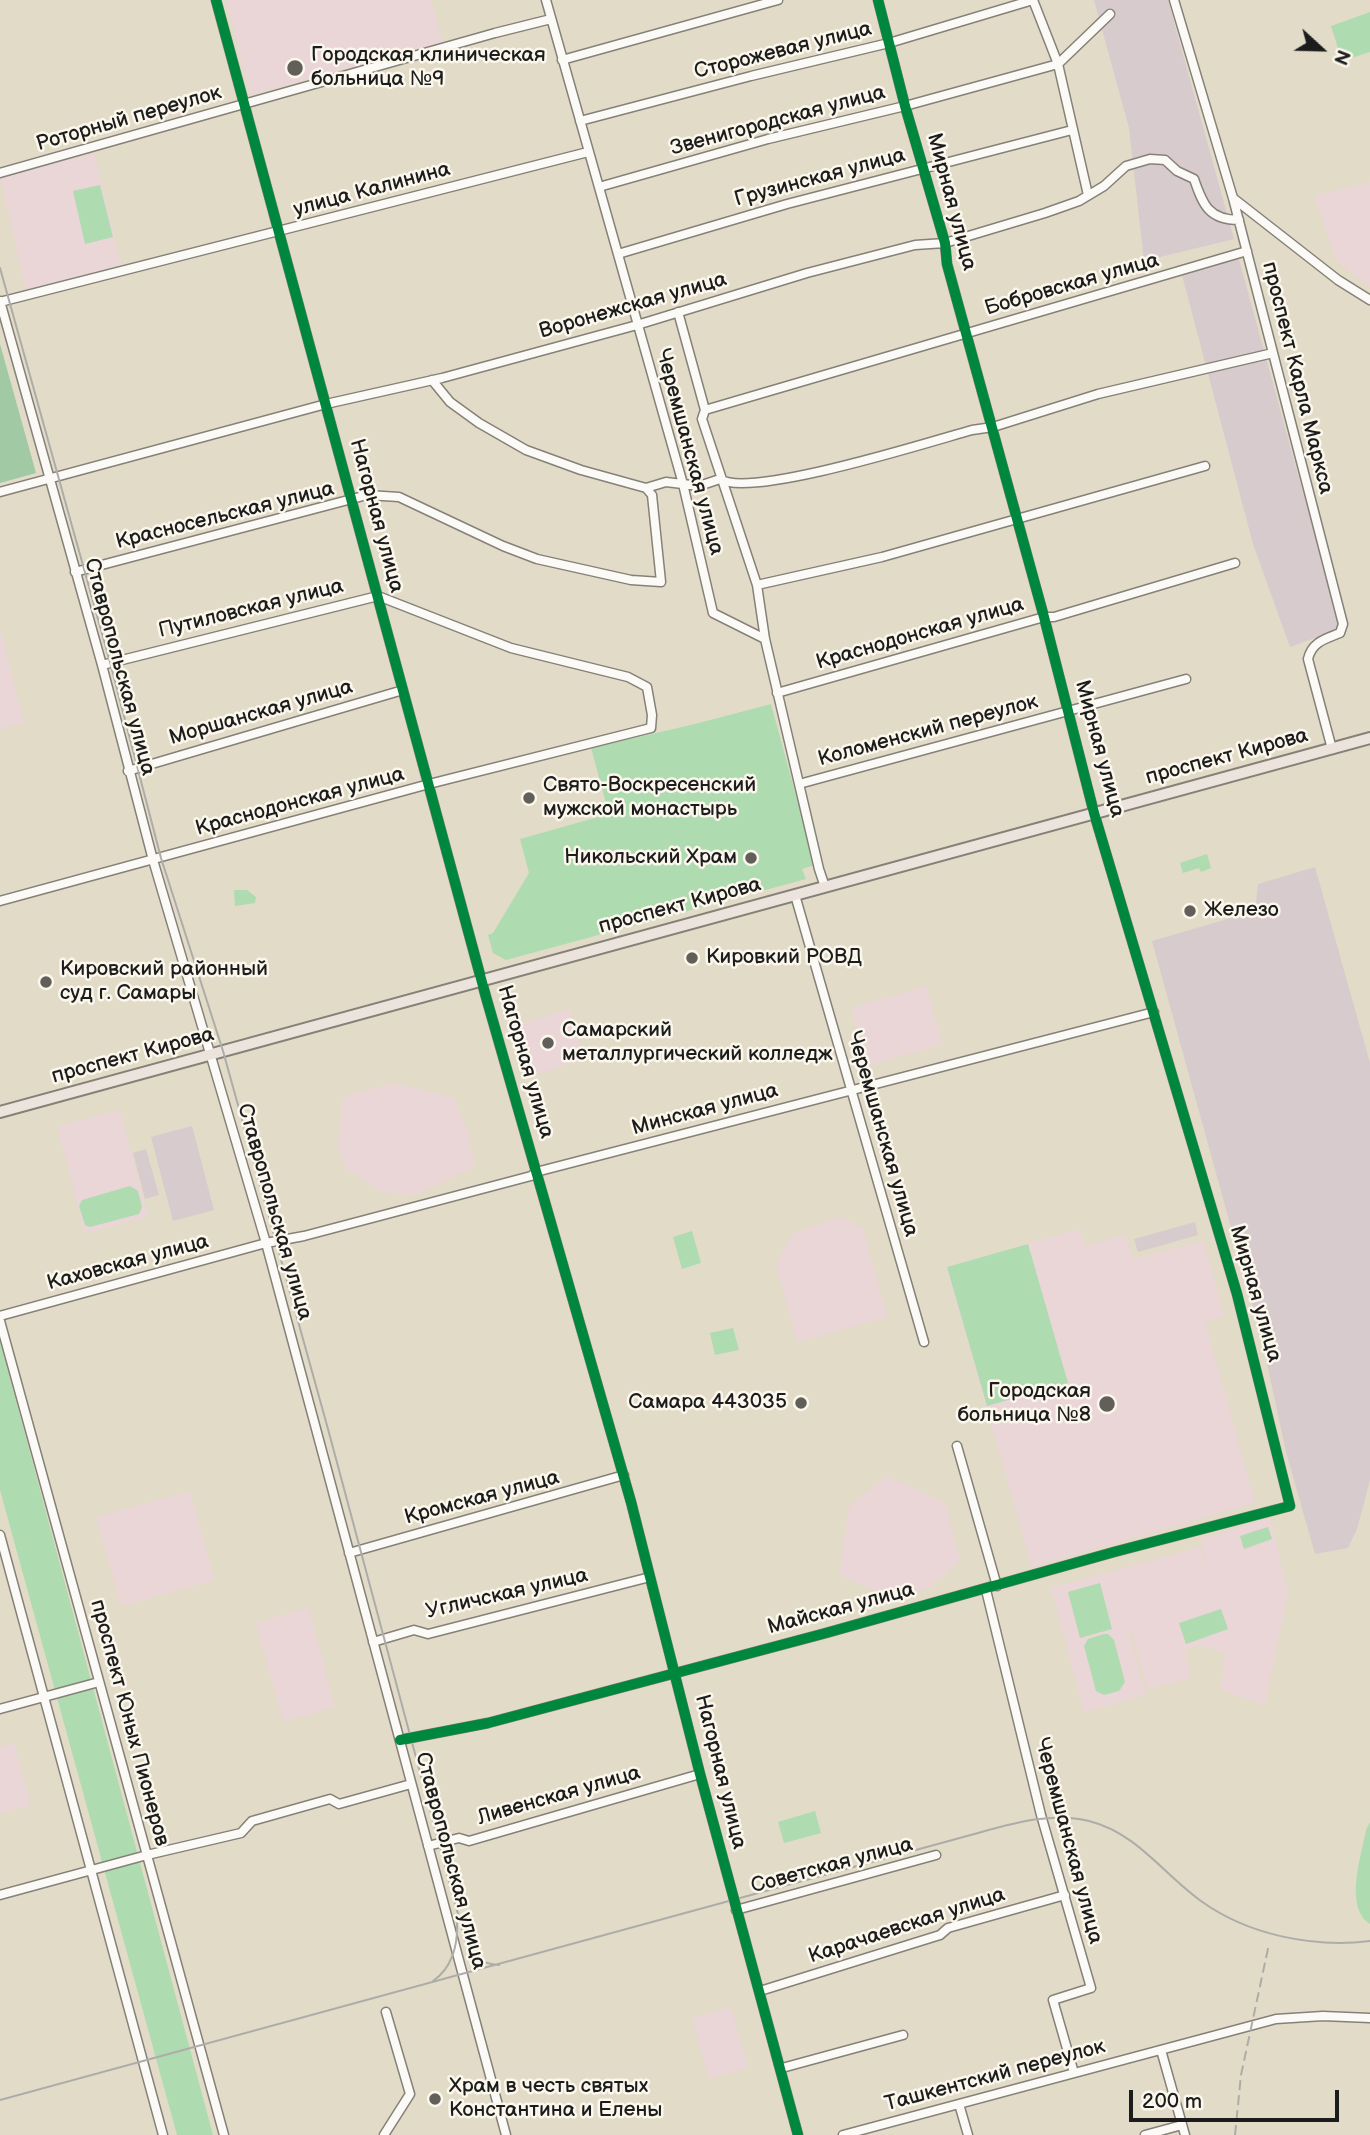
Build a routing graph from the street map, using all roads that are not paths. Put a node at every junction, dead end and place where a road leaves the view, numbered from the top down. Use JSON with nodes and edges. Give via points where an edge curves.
{"nodes":[{"id":1,"x":216,"y":0,"type":"edge"},
{"id":2,"x":546,"y":0,"type":"edge"},
{"id":3,"x":778,"y":0,"type":"edge"},
{"id":4,"x":878,"y":0,"type":"edge"},
{"id":5,"x":1033,"y":0,"type":"edge"},
{"id":6,"x":1174,"y":0,"type":"edge"},
{"id":7,"x":1110,"y":14,"type":"dead end"},
{"id":8,"x":551,"y":19,"type":"junction"},
{"id":9,"x":889,"y":43,"type":"junction"},
{"id":10,"x":562,"y":60,"type":"junction"},
{"id":11,"x":1058,"y":64,"type":"junction"},
{"id":12,"x":244,"y":105,"type":"junction"},
{"id":13,"x":905,"y":106,"type":"junction"},
{"id":14,"x":580,"y":121,"type":"junction"},
{"id":15,"x":1072,"y":130,"type":"junction"},
{"id":16,"x":589,"y":152,"type":"junction"},
{"id":17,"x":924,"y":168,"type":"junction"},
{"id":18,"x":0,"y":173,"type":"edge"},
{"id":19,"x":599,"y":187,"type":"junction"},
{"id":20,"x":1088,"y":195,"type":"junction"},
{"id":21,"x":1233,"y":198,"type":"junction"},
{"id":22,"x":1239,"y":220,"type":"junction"},
{"id":23,"x":279,"y":232,"type":"junction"},
{"id":24,"x":945,"y":243,"type":"junction"},
{"id":25,"x":1247,"y":251,"type":"junction"},
{"id":26,"x":618,"y":254,"type":"junction"},
{"id":27,"x":1370,"y":300,"type":"edge"},
{"id":28,"x":0,"y":302,"type":"edge"},
{"id":29,"x":678,"y":312,"type":"junction"},
{"id":30,"x":637,"y":324,"type":"junction"},
{"id":31,"x":968,"y":333,"type":"junction"},
{"id":32,"x":1273,"y":354,"type":"junction"},
{"id":33,"x":432,"y":380,"type":"junction"},
{"id":34,"x":326,"y":404,"type":"junction"},
{"id":35,"x":705,"y":410,"type":"junction"},
{"id":36,"x":993,"y":427,"type":"junction"},
{"id":37,"x":1205,"y":466,"type":"dead end"},
{"id":38,"x":49,"y":480,"type":"junction"},
{"id":39,"x":683,"y":484,"type":"junction"},
{"id":40,"x":725,"y":484,"type":"junction"},
{"id":41,"x":646,"y":488,"type":"junction"},
{"id":42,"x":0,"y":492,"type":"edge"},
{"id":43,"x":352,"y":501,"type":"junction"},
{"id":44,"x":1017,"y":518,"type":"junction"},
{"id":45,"x":1235,"y":563,"type":"dead end"},
{"id":46,"x":75,"y":572,"type":"junction"},
{"id":47,"x":757,"y":585,"type":"junction"},
{"id":48,"x":378,"y":596,"type":"junction"},
{"id":49,"x":1044,"y":617,"type":"junction"},
{"id":50,"x":765,"y":639,"type":"junction"},
{"id":51,"x":102,"y":665,"type":"junction"},
{"id":52,"x":1186,"y":679,"type":"dead end"},
{"id":53,"x":403,"y":690,"type":"junction"},
{"id":54,"x":777,"y":693,"type":"junction"},
{"id":55,"x":1069,"y":712,"type":"junction"},
{"id":56,"x":1370,"y":738,"type":"edge"},
{"id":57,"x":1332,"y":749,"type":"junction"},
{"id":58,"x":128,"y":771,"type":"junction"},
{"id":59,"x":799,"y":783,"type":"junction"},
{"id":60,"x":429,"y":784,"type":"junction"},
{"id":61,"x":1094,"y":813,"type":"junction"},
{"id":62,"x":153,"y":860,"type":"junction"},
{"id":63,"x":825,"y":887,"type":"junction"},
{"id":64,"x":794,"y":895,"type":"junction"},
{"id":65,"x":0,"y":901,"type":"edge"},
{"id":66,"x":482,"y":980,"type":"junction"},
{"id":67,"x":1154,"y":1012,"type":"junction"},
{"id":68,"x":211,"y":1054,"type":"junction"},
{"id":69,"x":851,"y":1090,"type":"junction"},
{"id":70,"x":0,"y":1112,"type":"edge"},
{"id":71,"x":536,"y":1172,"type":"junction"},
{"id":72,"x":266,"y":1243,"type":"junction"},
{"id":73,"x":0,"y":1318,"type":"edge"},
{"id":74,"x":924,"y":1342,"type":"dead end"},
{"id":75,"x":957,"y":1446,"type":"dead end"},
{"id":76,"x":624,"y":1475,"type":"junction"},
{"id":77,"x":1290,"y":1506,"type":"joint"},
{"id":78,"x":0,"y":1535,"type":"edge"},
{"id":79,"x":349,"y":1553,"type":"junction"},
{"id":80,"x":650,"y":1577,"type":"junction"},
{"id":81,"x":997,"y":1586,"type":"junction"},
{"id":82,"x":986,"y":1590,"type":"junction"},
{"id":83,"x":373,"y":1642,"type":"junction"},
{"id":84,"x":675,"y":1673,"type":"junction"},
{"id":85,"x":99,"y":1682,"type":"junction"},
{"id":86,"x":44,"y":1697,"type":"junction"},
{"id":87,"x":0,"y":1709,"type":"edge"},
{"id":88,"x":400,"y":1740,"type":"junction"},
{"id":89,"x":700,"y":1774,"type":"junction"},
{"id":90,"x":411,"y":1784,"type":"junction"},
{"id":91,"x":428,"y":1846,"type":"junction"},
{"id":92,"x":147,"y":1855,"type":"junction"},
{"id":93,"x":936,"y":1855,"type":"dead end"},
{"id":94,"x":91,"y":1870,"type":"junction"},
{"id":95,"x":0,"y":1895,"type":"edge"},
{"id":96,"x":1065,"y":1895,"type":"junction"},
{"id":97,"x":736,"y":1909,"type":"junction"},
{"id":98,"x":760,"y":1991,"type":"junction"},
{"id":99,"x":386,"y":2012,"type":"dead end"},
{"id":100,"x":1370,"y":2018,"type":"edge"},
{"id":101,"x":903,"y":2035,"type":"dead end"},
{"id":102,"x":1159,"y":2050,"type":"junction"},
{"id":103,"x":782,"y":2068,"type":"junction"},
{"id":104,"x":1074,"y":2073,"type":"junction"},
{"id":105,"x":959,"y":2104,"type":"junction"},
{"id":106,"x":1182,"y":2125,"type":"junction"},
{"id":107,"x":163,"y":2135,"type":"edge"},
{"id":108,"x":224,"y":2135,"type":"edge"},
{"id":109,"x":384,"y":2135,"type":"edge"},
{"id":110,"x":506,"y":2135,"type":"edge"},
{"id":111,"x":798,"y":2135,"type":"edge"},
{"id":112,"x":844,"y":2135,"type":"edge"},
{"id":113,"x":968,"y":2135,"type":"edge"},
{"id":114,"x":1145,"y":2135,"type":"edge"},
{"id":115,"x":1185,"y":2135,"type":"edge"}],
"edges":[{"from":1,"to":12,"type":"street","name":"Нагорная улица"},
{"from":2,"to":8,"type":"street","name":"Черемшанская улица"},
{"from":3,"to":10,"type":"street"},
{"from":4,"to":9,"type":"street","name":"Мирная улица"},
{"from":5,"to":9,"type":"street","name":"Сторожевая улица"},
{"from":5,"to":11,"type":"street"},
{"from":6,"to":21,"type":"street","name":"проспект Карла Маркса"},
{"from":7,"to":11,"type":"street","name":"Звенигородская улица"},
{"from":8,"to":10,"type":"street","name":"Черемшанская улица"},
{"from":8,"to":12,"type":"street","name":"Роторный переулок"},
{"from":9,"to":13,"type":"street","name":"Мирная улица"},
{"from":9,"to":14,"type":"street","name":"Сторожевая улица"},
{"from":10,"to":14,"type":"street","name":"Черемшанская улица"},
{"from":11,"to":13,"type":"street","name":"Звенигородская улица"},
{"from":11,"to":15,"type":"street"},
{"from":12,"to":18,"type":"street","name":"Роторный переулок"},
{"from":12,"to":23,"type":"street","name":"Нагорная улица"},
{"from":13,"to":17,"type":"street","name":"Мирная улица"},
{"from":13,"to":19,"type":"street","name":"Звенигородская улица"},
{"from":14,"to":16,"type":"street","name":"Черемшанская улица"},
{"from":15,"to":17,"type":"street","name":"Грузинская улица"},
{"from":15,"to":20,"type":"street"},
{"from":16,"to":19,"type":"street","name":"Черемшанская улица"},
{"from":16,"to":23,"type":"street","name":"улица Калинина"},
{"from":17,"to":24,"type":"street","name":"Мирная улица"},
{"from":17,"to":26,"type":"street","name":"Грузинская улица"},
{"from":19,"to":26,"type":"street","name":"Черемшанская улица"},
{"from":20,"to":22,"type":"street","name":"Воронежская улица","via":[[1126,166],[1165,160],[1194,179],[1200,198],[1216,216]]},
{"from":20,"to":24,"type":"street","name":"Воронежская улица"},
{"from":21,"to":22,"type":"street","name":"проспект Карла Маркса"},
{"from":21,"to":27,"type":"street"},
{"from":22,"to":25,"type":"street","name":"проспект Карла Маркса"},
{"from":23,"to":28,"type":"street","name":"улица Калинина"},
{"from":23,"to":34,"type":"street","name":"Нагорная улица"},
{"from":24,"to":29,"type":"street","name":"Воронежская улица","via":[[915,245]]},
{"from":24,"to":31,"type":"street","name":"Мирная улица"},
{"from":25,"to":31,"type":"street","name":"Бобровская улица"},
{"from":25,"to":32,"type":"street","name":"проспект Карла Маркса"},
{"from":26,"to":30,"type":"street","name":"Черемшанская улица"},
{"from":28,"to":38,"type":"street","name":"Ставропольская улица"},
{"from":29,"to":30,"type":"street","name":"Воронежская улица"},
{"from":29,"to":35,"type":"street"},
{"from":30,"to":33,"type":"street","name":"Воронежская улица"},
{"from":30,"to":39,"type":"street","name":"Черемшанская улица"},
{"from":31,"to":35,"type":"street","name":"Бобровская улица"},
{"from":31,"to":36,"type":"street","name":"Мирная улица"},
{"from":32,"to":36,"type":"street","via":[[1098,394]]},
{"from":32,"to":57,"type":"street","name":"проспект Карла Маркса","via":[[1343,624],[1340,633],[1316,643],[1308,659]]},
{"from":33,"to":34,"type":"street","name":"Воронежская улица"},
{"from":33,"to":41,"type":"street","via":[[450,402],[526,450]]},
{"from":34,"to":38,"type":"street","name":"Воронежская улица"},
{"from":34,"to":43,"type":"street","name":"Нагорная улица"},
{"from":35,"to":40,"type":"street","via":[[702,419]]},
{"from":36,"to":40,"type":"street","via":[[806,477]]},
{"from":36,"to":44,"type":"street","name":"Мирная улица"},
{"from":37,"to":44,"type":"street"},
{"from":38,"to":42,"type":"street","name":"Воронежская улица"},
{"from":38,"to":46,"type":"street","name":"Ставропольская улица"},
{"from":39,"to":40,"type":"street","via":[[699,486],[720,479]]},
{"from":39,"to":41,"type":"street","via":[[666,482]]},
{"from":39,"to":50,"type":"street","name":"Черемшанская улица","via":[[713,613]]},
{"from":40,"to":47,"type":"street"},
{"from":41,"to":43,"type":"street","name":"Красносельская улица","via":[[652,495],[662,582],[631,580],[537,559],[399,497],[367,495]]},
{"from":43,"to":46,"type":"street","name":"Красносельская улица"},
{"from":43,"to":48,"type":"street","name":"Нагорная улица"},
{"from":44,"to":47,"type":"street","via":[[882,557]]},
{"from":44,"to":49,"type":"street","name":"Мирная улица"},
{"from":45,"to":49,"type":"street","name":"Краснодонская улица"},
{"from":46,"to":51,"type":"street","name":"Ставропольская улица"},
{"from":47,"to":50,"type":"street"},
{"from":48,"to":51,"type":"street","name":"Путиловская улица"},
{"from":48,"to":53,"type":"street","name":"Нагорная улица"},
{"from":48,"to":60,"type":"street","name":"Краснодонская улица","via":[[512,648],[628,677],[647,687],[650,728]]},
{"from":49,"to":54,"type":"street","name":"Краснодонская улица"},
{"from":49,"to":55,"type":"street","name":"Мирная улица"},
{"from":50,"to":54,"type":"street"},
{"from":51,"to":58,"type":"street","name":"Ставропольская улица"},
{"from":52,"to":55,"type":"street","name":"Коломенский переулок"},
{"from":53,"to":58,"type":"street","name":"Моршанская улица"},
{"from":53,"to":60,"type":"street","name":"Нагорная улица"},
{"from":54,"to":59,"type":"street"},
{"from":55,"to":59,"type":"street","name":"Коломенский переулок"},
{"from":55,"to":61,"type":"street","name":"Мирная улица"},
{"from":56,"to":57,"type":"main road","name":"проспект Кирова"},
{"from":57,"to":61,"type":"main road","name":"проспект Кирова"},
{"from":58,"to":62,"type":"street","name":"Ставропольская улица"},
{"from":59,"to":63,"type":"street"},
{"from":60,"to":62,"type":"street","name":"Краснодонская улица"},
{"from":60,"to":66,"type":"street","name":"Нагорная улица"},
{"from":61,"to":63,"type":"main road","name":"проспект Кирова"},
{"from":61,"to":67,"type":"street","name":"Мирная улица"},
{"from":62,"to":65,"type":"street","name":"Краснодонская улица"},
{"from":62,"to":68,"type":"street","name":"Ставропольская улица"},
{"from":63,"to":64,"type":"main road","name":"проспект Кирова"},
{"from":64,"to":66,"type":"main road","name":"проспект Кирова"},
{"from":64,"to":69,"type":"street","name":"Черемшанская улица"},
{"from":66,"to":68,"type":"main road","name":"проспект Кирова"},
{"from":66,"to":71,"type":"street","name":"Нагорная улица"},
{"from":67,"to":69,"type":"street","name":"Минская улица"},
{"from":67,"to":77,"type":"street","name":"Мирная улица","via":[[1237,1294]]},
{"from":68,"to":70,"type":"main road","name":"проспект Кирова"},
{"from":68,"to":72,"type":"street","name":"Ставропольская улица"},
{"from":69,"to":71,"type":"street","name":"Минская улица"},
{"from":69,"to":74,"type":"street","name":"Черемшанская улица"},
{"from":71,"to":72,"type":"street","name":"Минская улица"},
{"from":71,"to":76,"type":"street","name":"Нагорная улица"},
{"from":72,"to":73,"type":"street","name":"Каховская улица"},
{"from":72,"to":79,"type":"street","name":"Ставропольская улица"},
{"from":73,"to":85,"type":"street","name":"проспект Юных Пионеров"},
{"from":75,"to":81,"type":"street"},
{"from":76,"to":79,"type":"street","name":"Кромская улица"},
{"from":76,"to":80,"type":"street","name":"Нагорная улица"},
{"from":77,"to":81,"type":"street","name":"Майская улица"},
{"from":78,"to":86,"type":"street"},
{"from":79,"to":83,"type":"street","name":"Ставропольская улица"},
{"from":80,"to":83,"type":"street","name":"Угличская улица","via":[[428,1634],[414,1630]]},
{"from":80,"to":84,"type":"street","name":"Нагорная улица"},
{"from":81,"to":82,"type":"street","name":"Майская улица"},
{"from":82,"to":84,"type":"street","name":"Майская улица"},
{"from":82,"to":96,"type":"street","name":"Черемшанская улица"},
{"from":83,"to":88,"type":"street","name":"Ставропольская улица"},
{"from":84,"to":88,"type":"street","name":"Майская улица","via":[[488,1723]]},
{"from":84,"to":89,"type":"street","name":"Нагорная улица"},
{"from":85,"to":86,"type":"street"},
{"from":85,"to":92,"type":"street","name":"проспект Юных Пионеров"},
{"from":86,"to":87,"type":"street"},
{"from":86,"to":94,"type":"street"},
{"from":88,"to":90,"type":"street","name":"Ставропольская улица"},
{"from":89,"to":91,"type":"street","name":"Ливенская улица","via":[[469,1841],[459,1838]]},
{"from":89,"to":97,"type":"street","name":"Нагорная улица"},
{"from":90,"to":91,"type":"street","name":"Ставропольская улица"},
{"from":90,"to":92,"type":"street","via":[[339,1804],[330,1799],[252,1821],[241,1833]]},
{"from":91,"to":110,"type":"street","name":"Ставропольская улица"},
{"from":92,"to":94,"type":"street"},
{"from":92,"to":108,"type":"street","name":"проспект Юных Пионеров"},
{"from":93,"to":97,"type":"street","name":"Советская улица"},
{"from":94,"to":95,"type":"street"},
{"from":94,"to":107,"type":"street"},
{"from":96,"to":98,"type":"street","name":"Карачаевская улица","via":[[948,1928],[940,1935]]},
{"from":96,"to":104,"type":"street","name":"Черемшанская улица","via":[[1091,1988],[1053,2000]]},
{"from":97,"to":98,"type":"street","name":"Нагорная улица"},
{"from":98,"to":103,"type":"street","name":"Нагорная улица"},
{"from":99,"to":109,"type":"street","via":[[410,2094]]},
{"from":100,"to":102,"type":"street","name":"Ташкентский переулок","via":[[1276,2019]]},
{"from":101,"to":103,"type":"street"},
{"from":102,"to":104,"type":"street","name":"Ташкентский переулок"},
{"from":102,"to":106,"type":"street"},
{"from":103,"to":111,"type":"street","name":"Нагорная улица"},
{"from":104,"to":105,"type":"street","name":"Ташкентский переулок"},
{"from":105,"to":112,"type":"street","name":"Ташкентский переулок"},
{"from":105,"to":113,"type":"street"},
{"from":106,"to":114,"type":"street"},
{"from":106,"to":115,"type":"street"}]}
